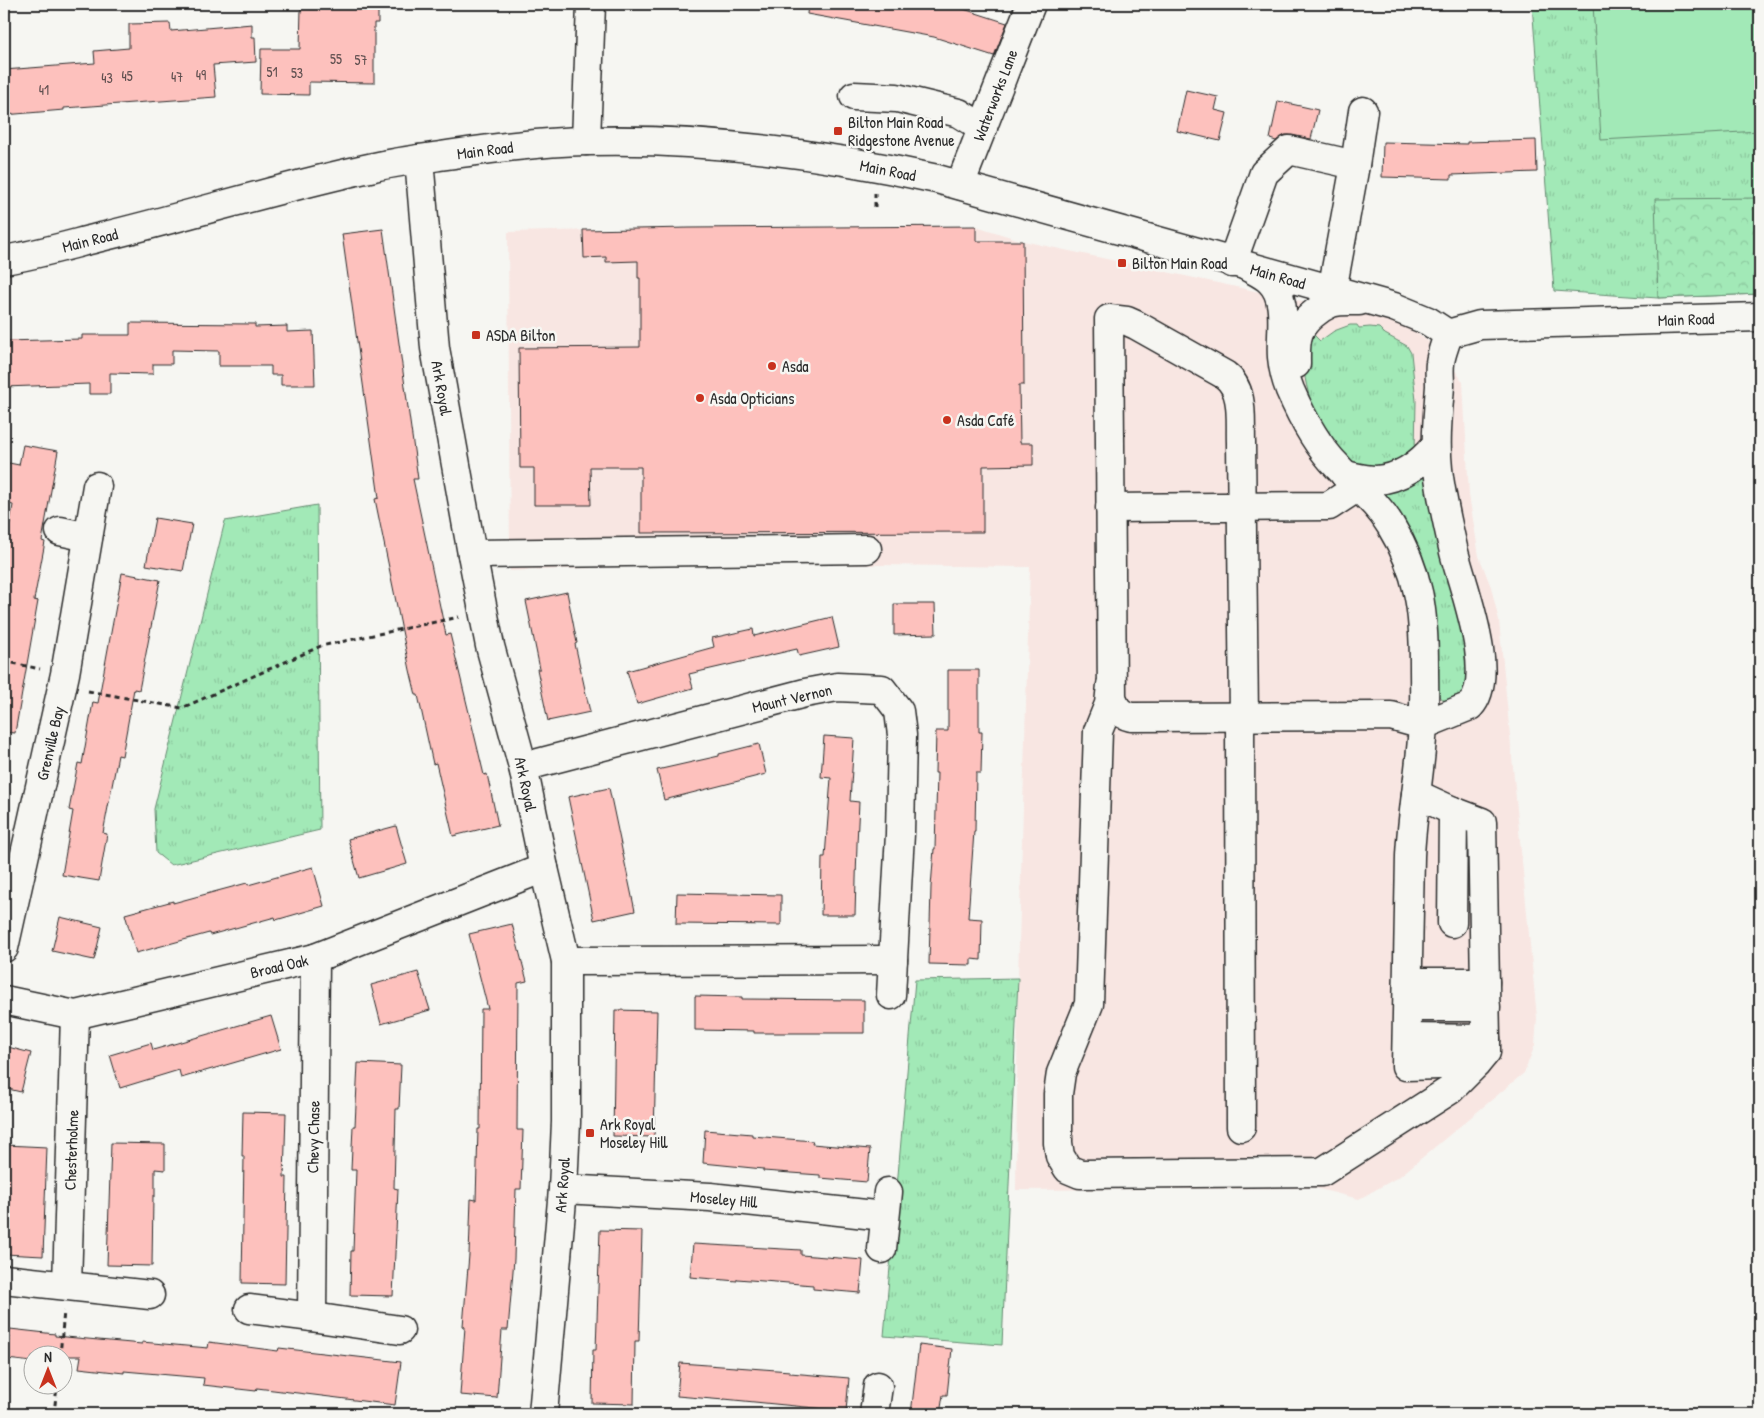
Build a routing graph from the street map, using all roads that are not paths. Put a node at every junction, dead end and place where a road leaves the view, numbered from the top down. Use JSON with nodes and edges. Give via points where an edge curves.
{"nodes":[{"id":1,"x":591,"y":4,"type":"edge"},
{"id":2,"x":1030,"y":4,"type":"edge"},
{"id":3,"x":854,"y":96,"type":"dead end"},
{"id":4,"x":1363,"y":111,"type":"dead end"},
{"id":5,"x":983,"y":128,"type":"junction"},
{"id":6,"x":586,"y":141,"type":"junction"},
{"id":7,"x":420,"y":159,"type":"junction"},
{"id":8,"x":1356,"y":165,"type":"junction"},
{"id":9,"x":960,"y":186,"type":"junction"},
{"id":10,"x":4,"y":260,"type":"edge"},
{"id":11,"x":1240,"y":265,"type":"junction"},
{"id":12,"x":1332,"y":291,"type":"junction"},
{"id":13,"x":1373,"y":302,"type":"junction"},
{"id":14,"x":1760,"y":317,"type":"edge"},
{"id":15,"x":1448,"y":334,"type":"junction"},
{"id":16,"x":1305,"y":421,"type":"junction"},
{"id":17,"x":1436,"y":445,"type":"junction"},
{"id":18,"x":1352,"y":481,"type":"junction"},
{"id":19,"x":97,"y":486,"type":"dead end"},
{"id":20,"x":1242,"y":507,"type":"junction"},
{"id":21,"x":1110,"y":508,"type":"junction"},
{"id":22,"x":60,"y":531,"type":"dead end"},
{"id":23,"x":88,"y":537,"type":"junction"},
{"id":24,"x":867,"y":549,"type":"dead end"},
{"id":25,"x":472,"y":554,"type":"junction"},
{"id":26,"x":1112,"y":680,"type":"junction"},
{"id":27,"x":1242,"y":717,"type":"junction"},
{"id":28,"x":1424,"y":725,"type":"junction"},
{"id":29,"x":523,"y":767,"type":"junction"},
{"id":30,"x":1416,"y":794,"type":"junction"},
{"id":31,"x":1453,"y":811,"type":"junction"},
{"id":32,"x":544,"y":868,"type":"junction"},
{"id":33,"x":1409,"y":922,"type":"junction"},
{"id":34,"x":1452,"y":923,"type":"junction"},
{"id":35,"x":1484,"y":923,"type":"junction"},
{"id":36,"x":4,"y":948,"type":"edge"},
{"id":37,"x":315,"y":958,"type":"junction"},
{"id":38,"x":893,"y":960,"type":"junction"},
{"id":39,"x":566,"y":961,"type":"junction"},
{"id":40,"x":891,"y":995,"type":"dead end"},
{"id":41,"x":1408,"y":995,"type":"junction"},
{"id":42,"x":1485,"y":995,"type":"junction"},
{"id":43,"x":4,"y":1000,"type":"edge"},
{"id":44,"x":75,"y":1015,"type":"junction"},
{"id":45,"x":1482,"y":1051,"type":"junction"},
{"id":46,"x":1242,"y":1127,"type":"dead end"},
{"id":47,"x":563,"y":1190,"type":"junction"},
{"id":48,"x":882,"y":1249,"type":"dead end"},
{"id":49,"x":4,"y":1279,"type":"edge"},
{"id":50,"x":67,"y":1285,"type":"junction"},
{"id":51,"x":150,"y":1295,"type":"dead end"},
{"id":52,"x":249,"y":1310,"type":"dead end"},
{"id":53,"x":312,"y":1317,"type":"junction"},
{"id":54,"x":400,"y":1330,"type":"dead end"},
{"id":55,"x":878,"y":1386,"type":"dead end"},
{"id":56,"x":543,"y":1414,"type":"edge"},
{"id":57,"x":874,"y":1414,"type":"edge"}],
"edges":[{"from":1,"to":6,"type":"street"},
{"from":2,"to":5,"type":"street","name":"Waterworks Lane"},
{"from":3,"to":5,"type":"street","via":[[897,98],[959,113]]},
{"from":4,"to":8,"type":"street"},
{"from":5,"to":9,"type":"street","name":"Waterworks Lane"},
{"from":6,"to":7,"type":"street","name":"Main Road","via":[[495,148]]},
{"from":6,"to":9,"type":"street","name":"Main Road","via":[[726,146],[884,168]]},
{"from":7,"to":10,"type":"street","name":"Main Road","via":[[326,178]]},
{"from":7,"to":25,"type":"street","name":"Ark Royal","via":[[435,348]]},
{"from":8,"to":11,"type":"street","via":[[1289,150],[1264,173]]},
{"from":8,"to":12,"type":"street"},
{"from":9,"to":11,"type":"street","name":"Main Road"},
{"from":11,"to":12,"type":"street","name":"Main Road"},
{"from":11,"to":16,"type":"street","via":[[1270,281],[1280,298],[1282,358],[1289,388]]},
{"from":12,"to":13,"type":"street","name":"Main Road"},
{"from":13,"to":15,"type":"street","name":"Main Road","via":[[1413,314]]},
{"from":13,"to":16,"type":"street","via":[[1332,303],[1319,310],[1299,331],[1296,370]]},
{"from":14,"to":15,"type":"street","name":"Main Road","via":[[1480,325]]},
{"from":15,"to":17,"type":"street","via":[[1439,364]]},
{"from":16,"to":18,"type":"street","via":[[1322,448]]},
{"from":17,"to":18,"type":"street","via":[[1426,457],[1394,476]]},
{"from":17,"to":28,"type":"street","via":[[1439,478],[1478,643],[1482,676],[1480,690],[1470,706]]},
{"from":18,"to":20,"type":"street","via":[[1329,506]]},
{"from":18,"to":28,"type":"street","via":[[1378,507],[1398,536],[1418,587],[1424,634]]},
{"from":19,"to":23,"type":"street","name":"Grenville Bay"},
{"from":20,"to":21,"type":"street"},
{"from":20,"to":21,"type":"street","via":[[1239,400],[1234,382],[1145,329],[1127,321],[1109,319]]},
{"from":20,"to":27,"type":"street"},
{"from":21,"to":26,"type":"street"},
{"from":22,"to":23,"type":"street"},
{"from":23,"to":36,"type":"street","name":"Grenville Bay","via":[[64,680]]},
{"from":24,"to":25,"type":"street"},
{"from":25,"to":29,"type":"street","name":"Ark Royal","via":[[490,646]]},
{"from":26,"to":27,"type":"street","via":[[1114,706],[1128,717]]},
{"from":26,"to":45,"type":"street","via":[[1109,704],[1098,731],[1089,1004],[1058,1086],[1059,1150],[1068,1170],[1080,1174],[1322,1172],[1450,1090]]},
{"from":27,"to":28,"type":"street","via":[[1390,716]]},
{"from":27,"to":46,"type":"street"},
{"from":28,"to":30,"type":"street"},
{"from":29,"to":32,"type":"street","name":"Ark Royal"},
{"from":29,"to":38,"type":"street","name":"Mount Vernon","via":[[805,693],[837,687],[882,689],[898,711],[902,735]]},
{"from":30,"to":31,"type":"street"},
{"from":30,"to":33,"type":"street","via":[[1411,828]]},
{"from":31,"to":34,"type":"street"},
{"from":31,"to":35,"type":"street","via":[[1482,822]]},
{"from":32,"to":37,"type":"street","name":"Broad Oak"},
{"from":32,"to":39,"type":"street","name":"Ark Royal"},
{"from":33,"to":34,"type":"street"},
{"from":33,"to":41,"type":"street"},
{"from":34,"to":35,"type":"street"},
{"from":35,"to":42,"type":"street"},
{"from":37,"to":44,"type":"street","name":"Broad Oak"},
{"from":37,"to":53,"type":"street","name":"Chevy Chase"},
{"from":38,"to":39,"type":"street"},
{"from":38,"to":40,"type":"street","name":"Mount Vernon"},
{"from":39,"to":47,"type":"street","name":"Ark Royal"},
{"from":41,"to":42,"type":"street"},
{"from":41,"to":45,"type":"street","via":[[1406,1066]]},
{"from":42,"to":45,"type":"street"},
{"from":43,"to":44,"type":"street","name":"Broad Oak"},
{"from":44,"to":50,"type":"street","name":"Chesterholme"},
{"from":47,"to":48,"type":"street","name":"Moseley Hill","via":[[886,1204]]},
{"from":47,"to":56,"type":"street","name":"Ark Royal"},
{"from":49,"to":50,"type":"street"},
{"from":50,"to":51,"type":"street"},
{"from":52,"to":53,"type":"street"},
{"from":53,"to":54,"type":"street"},
{"from":55,"to":57,"type":"street"}]}
